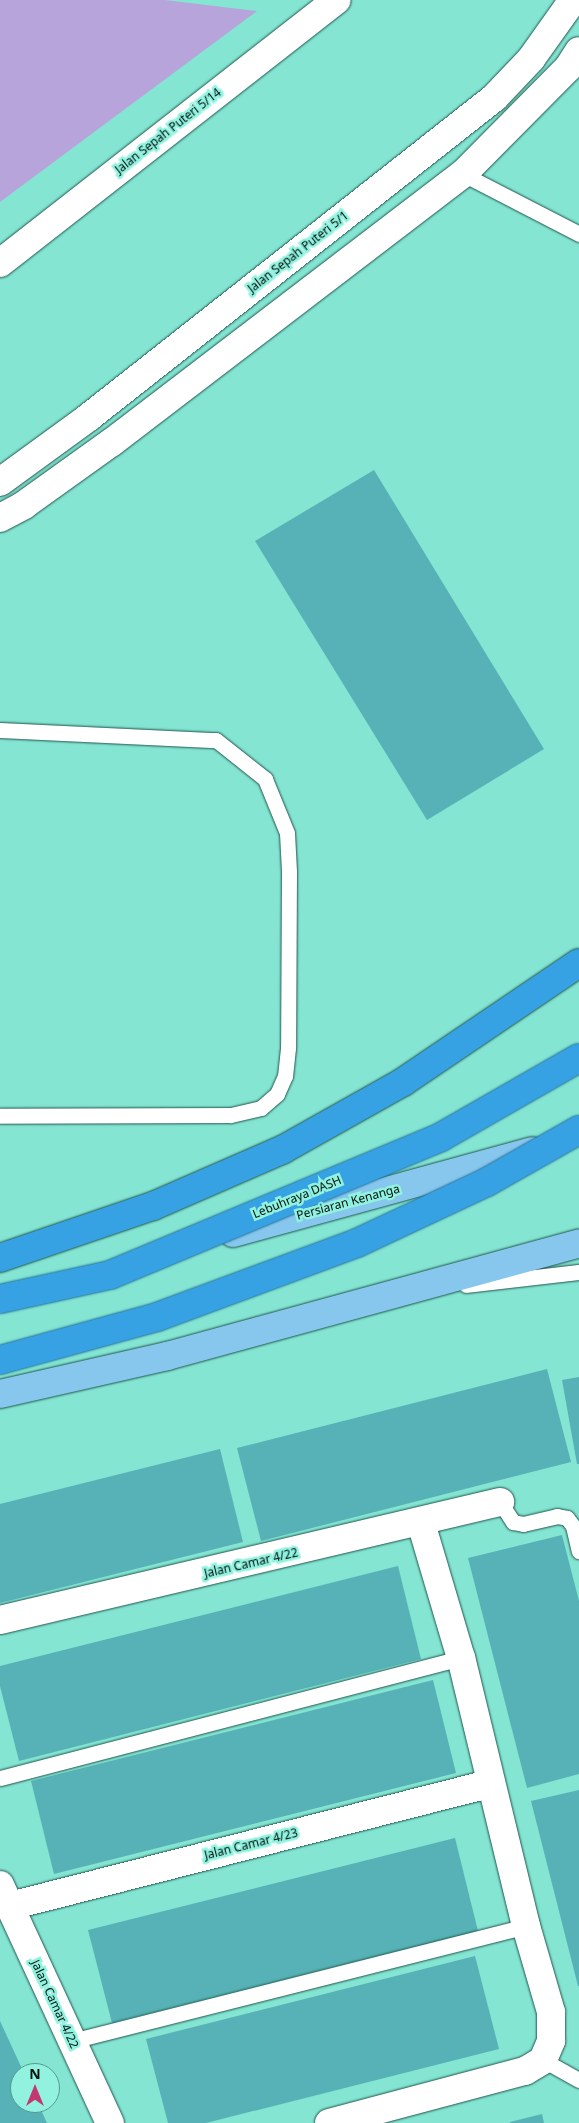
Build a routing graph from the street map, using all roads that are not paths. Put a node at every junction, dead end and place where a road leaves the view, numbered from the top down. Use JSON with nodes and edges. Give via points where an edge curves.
{"nodes":[{"id":1,"x":333,"y":0,"type":"edge"},
{"id":2,"x":573,"y":0,"type":"edge"},
{"id":3,"x":579,"y":51,"type":"edge"},
{"id":4,"x":464,"y":174,"type":"junction"},
{"id":5,"x":579,"y":234,"type":"edge"},
{"id":6,"x":0,"y":263,"type":"edge"},
{"id":7,"x":0,"y":482,"type":"edge"},
{"id":8,"x":0,"y":518,"type":"edge"},
{"id":9,"x":0,"y":730,"type":"edge"},
{"id":10,"x":579,"y":963,"type":"edge"},
{"id":11,"x":579,"y":1058,"type":"edge"},
{"id":12,"x":0,"y":1116,"type":"edge"},
{"id":13,"x":579,"y":1130,"type":"edge"},
{"id":14,"x":579,"y":1138,"type":"edge"},
{"id":15,"x":579,"y":1244,"type":"edge"},
{"id":16,"x":0,"y":1258,"type":"edge"},
{"id":17,"x":579,"y":1272,"type":"edge"},
{"id":18,"x":434,"y":1284,"type":"junction"},
{"id":19,"x":0,"y":1288,"type":"edge"},
{"id":20,"x":0,"y":1299,"type":"edge"},
{"id":21,"x":0,"y":1360,"type":"edge"},
{"id":22,"x":0,"y":1394,"type":"edge"},
{"id":23,"x":500,"y":1502,"type":"joint"},
{"id":24,"x":421,"y":1523,"type":"junction"},
{"id":25,"x":579,"y":1551,"type":"edge"},
{"id":26,"x":0,"y":1620,"type":"edge"},
{"id":27,"x":462,"y":1658,"type":"junction"},
{"id":28,"x":0,"y":1778,"type":"edge"},
{"id":29,"x":491,"y":1782,"type":"junction"},
{"id":30,"x":5,"y":1896,"type":"edge"},
{"id":31,"x":526,"y":1926,"type":"junction"},
{"id":32,"x":72,"y":2041,"type":"junction"},
{"id":33,"x":543,"y":2060,"type":"junction"},
{"id":34,"x":579,"y":2080,"type":"edge"},
{"id":35,"x":110,"y":2123,"type":"edge"},
{"id":36,"x":329,"y":2123,"type":"edge"}],
"edges":[{"from":1,"to":6,"type":"street","name":"Jalan Sepah Puteri 5/14"},
{"from":2,"to":7,"type":"street","name":"Jalan Sepah Puteri 5/1","via":[[531,59],[494,98],[89,417]]},
{"from":3,"to":4,"type":"street","via":[[568,68]]},
{"from":4,"to":5,"type":"lane"},
{"from":4,"to":8,"type":"street","via":[[112,442],[24,505]]},
{"from":9,"to":12,"type":"lane","via":[[216,740],[265,779],[287,833],[289,872],[285,1076],[277,1094],[261,1108],[230,1115]]},
{"from":10,"to":16,"type":"highway","via":[[403,1082],[282,1150],[153,1206]]},
{"from":11,"to":20,"type":"highway","name":"Lebuhraya DASH","bridge":true,"via":[[442,1138],[110,1274]]},
{"from":13,"to":21,"type":"highway","bridge":true,"via":[[487,1182],[357,1243],[158,1317]]},
{"from":14,"to":19,"type":"main road","name":"Persiaran Kenanga","via":[[130,1262]]},
{"from":15,"to":18,"type":"main road"},
{"from":17,"to":18,"type":"lane","via":[[466,1285]]},
{"from":18,"to":22,"type":"main road","via":[[167,1356]]},
{"from":23,"to":24,"type":"street","name":"Jalan Camar 4/22"},
{"from":23,"to":25,"type":"lane","via":[[513,1522],[523,1524],[557,1516],[567,1518],[573,1526]]},
{"from":24,"to":26,"type":"street","name":"Jalan Camar 4/22"},
{"from":24,"to":27,"type":"street"},
{"from":27,"to":28,"type":"lane"},
{"from":27,"to":29,"type":"street"},
{"from":29,"to":30,"type":"street","name":"Jalan Camar 4/23"},
{"from":29,"to":31,"type":"street"},
{"from":30,"to":32,"type":"street","name":"Jalan Camar 4/22"},
{"from":31,"to":32,"type":"lane"},
{"from":31,"to":33,"type":"street","via":[[551,2012],[551,2041]]},
{"from":32,"to":35,"type":"street","name":"Jalan Camar 4/22"},
{"from":33,"to":34,"type":"lane"},
{"from":33,"to":36,"type":"street","via":[[505,2077]]}]}
